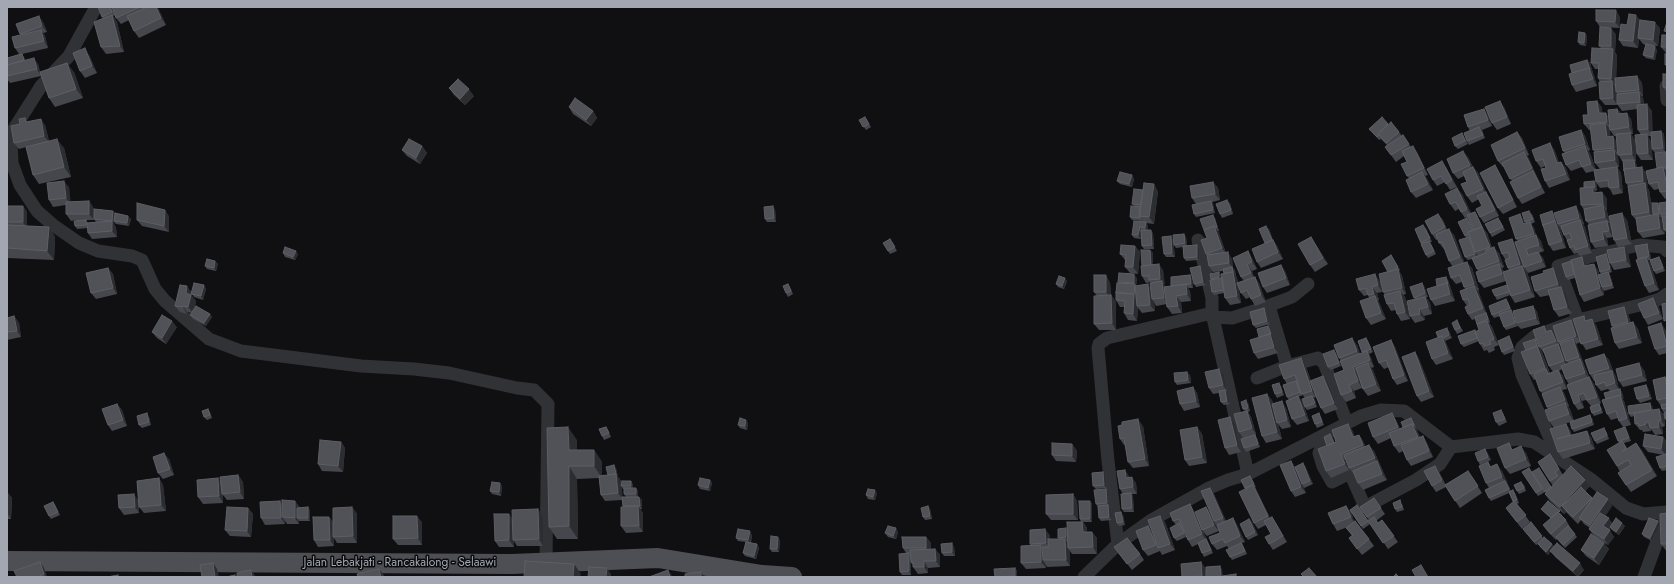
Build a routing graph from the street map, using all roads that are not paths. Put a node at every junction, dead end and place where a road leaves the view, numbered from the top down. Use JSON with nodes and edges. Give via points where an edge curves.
{"nodes":[{"id":1,"x":96,"y":7,"type":"edge"},
{"id":2,"x":1666,"y":86,"type":"edge"},
{"id":3,"x":1667,"y":100,"type":"edge"},
{"id":4,"x":9,"y":139,"type":"edge"},
{"id":5,"x":1198,"y":240,"type":"dead end"},
{"id":6,"x":1667,"y":251,"type":"edge"},
{"id":7,"x":1308,"y":284,"type":"dead end"},
{"id":8,"x":1667,"y":294,"type":"edge"},
{"id":9,"x":1270,"y":306,"type":"junction"},
{"id":10,"x":1212,"y":315,"type":"junction"},
{"id":11,"x":1578,"y":320,"type":"junction"},
{"id":12,"x":1288,"y":366,"type":"junction"},
{"id":13,"x":1257,"y":378,"type":"dead end"},
{"id":14,"x":1347,"y":424,"type":"junction"},
{"id":15,"x":1320,"y":438,"type":"junction"},
{"id":16,"x":1451,"y":447,"type":"junction"},
{"id":17,"x":1559,"y":459,"type":"junction"},
{"id":18,"x":1248,"y":474,"type":"junction"},
{"id":19,"x":1667,"y":513,"type":"edge"},
{"id":20,"x":1118,"y":544,"type":"junction"},
{"id":21,"x":7,"y":561,"type":"edge"},
{"id":22,"x":546,"y":561,"type":"junction"},
{"id":23,"x":419,"y":570,"type":"edge"},
{"id":24,"x":792,"y":577,"type":"edge"},
{"id":25,"x":1084,"y":577,"type":"edge"},
{"id":26,"x":1644,"y":577,"type":"edge"}],
"edges":[{"from":1,"to":4,"type":"street","via":[[69,56],[41,86]]},
{"from":2,"to":3,"type":"street"},
{"from":4,"to":22,"type":"street","via":[[14,170],[36,211],[78,243],[98,251],[142,260],[155,289],[165,301],[209,339],[248,352],[361,366],[449,373],[534,390],[548,404]]},
{"from":5,"to":10,"type":"street","via":[[1212,298]]},
{"from":6,"to":11,"type":"street","via":[[1663,247],[1639,245],[1558,266]]},
{"from":7,"to":9,"type":"street","via":[[1292,297]]},
{"from":8,"to":11,"type":"street","via":[[1644,304]]},
{"from":9,"to":10,"type":"street","via":[[1232,318]]},
{"from":9,"to":12,"type":"street"},
{"from":10,"to":18,"type":"street"},
{"from":10,"to":20,"type":"street","via":[[1107,338],[1099,344],[1108,461]]},
{"from":11,"to":17,"type":"street","via":[[1535,336],[1522,347],[1518,358],[1522,375]]},
{"from":12,"to":13,"type":"street"},
{"from":12,"to":14,"type":"street","via":[[1318,358],[1324,363]]},
{"from":14,"to":15,"type":"street"},
{"from":14,"to":16,"type":"street","via":[[1361,416],[1381,410],[1404,411]]},
{"from":15,"to":16,"type":"street","via":[[1322,446],[1319,453],[1332,482],[1350,473],[1365,507],[1440,464]]},
{"from":15,"to":18,"type":"street"},
{"from":16,"to":17,"type":"street","via":[[1518,440],[1534,442]]},
{"from":17,"to":19,"type":"street","via":[[1592,480],[1626,508],[1643,514]]},
{"from":18,"to":20,"type":"street","via":[[1209,488],[1150,521]]},
{"from":19,"to":26,"type":"street"},
{"from":20,"to":25,"type":"street"},
{"from":21,"to":23,"type":"main road","name":"Jalan Lebakjati - Rancakalong - Selaawi"},
{"from":22,"to":23,"type":"main road","name":"Jalan Lebakjati - Rancakalong - Selaawi"},
{"from":22,"to":24,"type":"main road","name":"Jalan Lebakjati - Rancakalong - Selaawi","via":[[658,558],[762,575]]}]}
